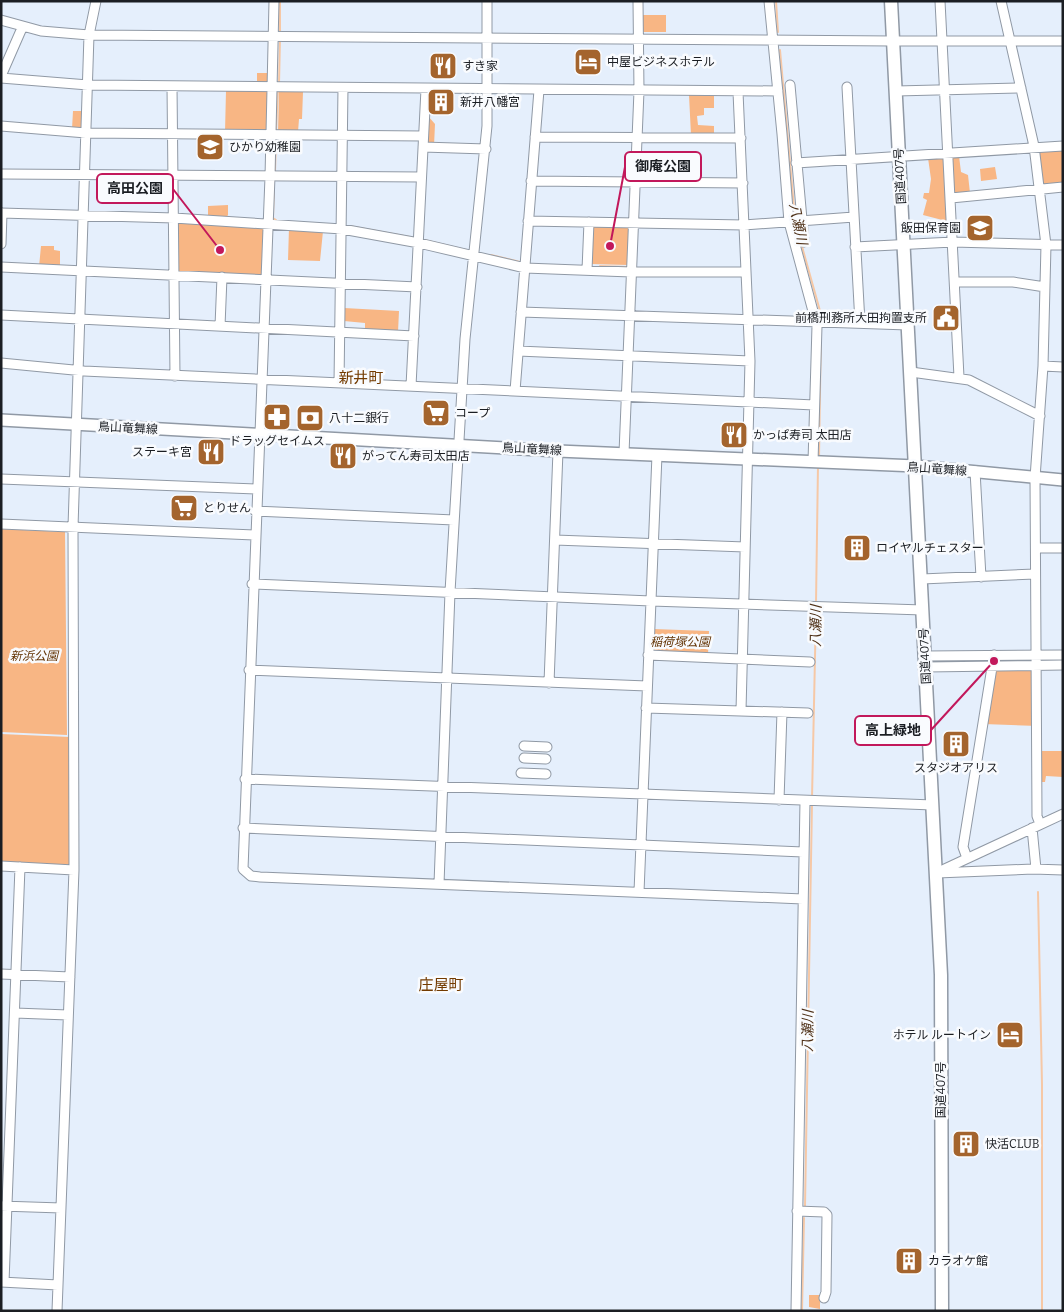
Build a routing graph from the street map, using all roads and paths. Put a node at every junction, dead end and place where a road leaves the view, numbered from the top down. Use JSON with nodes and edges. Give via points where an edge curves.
{"nodes":[{"id":1,"x":96,"y":1,"type":"edge"},
{"id":2,"x":274,"y":1,"type":"edge"},
{"id":3,"x":487,"y":1,"type":"edge"},
{"id":4,"x":638,"y":1,"type":"edge"},
{"id":5,"x":769,"y":1,"type":"edge"},
{"id":6,"x":891,"y":1,"type":"edge"},
{"id":7,"x":940,"y":1,"type":"edge"},
{"id":8,"x":1001,"y":1,"type":"edge"},
{"id":9,"x":1,"y":20,"type":"edge"},
{"id":10,"x":22,"y":28,"type":"junction"},
{"id":11,"x":89,"y":35,"type":"junction"},
{"id":12,"x":275,"y":36,"type":"junction"},
{"id":13,"x":488,"y":38,"type":"junction"},
{"id":14,"x":638,"y":39,"type":"junction"},
{"id":15,"x":772,"y":40,"type":"junction"},
{"id":16,"x":1063,"y":40,"type":"edge"},
{"id":17,"x":893,"y":41,"type":"junction"},
{"id":18,"x":942,"y":41,"type":"junction"},
{"id":19,"x":1010,"y":41,"type":"junction"},
{"id":20,"x":1,"y":77,"type":"edge"},
{"id":21,"x":88,"y":85,"type":"junction"},
{"id":22,"x":790,"y":85,"type":"dead end"},
{"id":23,"x":172,"y":86,"type":"junction"},
{"id":24,"x":273,"y":87,"type":"junction"},
{"id":25,"x":847,"y":87,"type":"dead end"},
{"id":26,"x":343,"y":88,"type":"junction"},
{"id":27,"x":426,"y":88,"type":"junction"},
{"id":28,"x":1021,"y":88,"type":"junction"},
{"id":29,"x":945,"y":89,"type":"junction"},
{"id":30,"x":487,"y":90,"type":"junction"},
{"id":31,"x":539,"y":90,"type":"junction"},
{"id":32,"x":639,"y":91,"type":"junction"},
{"id":33,"x":778,"y":91,"type":"junction"},
{"id":34,"x":896,"y":91,"type":"junction"},
{"id":35,"x":738,"y":92,"type":"junction"},
{"id":36,"x":1,"y":126,"type":"edge"},
{"id":37,"x":86,"y":133,"type":"junction"},
{"id":38,"x":172,"y":134,"type":"junction"},
{"id":39,"x":271,"y":134,"type":"junction"},
{"id":40,"x":342,"y":135,"type":"junction"},
{"id":41,"x":424,"y":136,"type":"junction"},
{"id":42,"x":535,"y":137,"type":"junction"},
{"id":43,"x":637,"y":137,"type":"junction"},
{"id":44,"x":740,"y":138,"type":"junction"},
{"id":45,"x":1034,"y":146,"type":"junction"},
{"id":46,"x":1063,"y":146,"type":"edge"},
{"id":47,"x":423,"y":147,"type":"junction"},
{"id":48,"x":486,"y":149,"type":"junction"},
{"id":49,"x":950,"y":152,"type":"junction"},
{"id":50,"x":899,"y":158,"type":"junction"},
{"id":51,"x":851,"y":159,"type":"junction"},
{"id":52,"x":796,"y":163,"type":"junction"},
{"id":53,"x":1,"y":174,"type":"edge"},
{"id":54,"x":85,"y":174,"type":"junction"},
{"id":55,"x":173,"y":175,"type":"junction"},
{"id":56,"x":270,"y":176,"type":"junction"},
{"id":57,"x":342,"y":176,"type":"junction"},
{"id":58,"x":421,"y":177,"type":"junction"},
{"id":59,"x":532,"y":181,"type":"junction"},
{"id":60,"x":635,"y":182,"type":"junction"},
{"id":61,"x":743,"y":183,"type":"junction"},
{"id":62,"x":1040,"y":187,"type":"junction"},
{"id":63,"x":1063,"y":187,"type":"edge"},
{"id":64,"x":951,"y":198,"type":"junction"},
{"id":65,"x":2,"y":213,"type":"edge"},
{"id":66,"x":84,"y":214,"type":"junction"},
{"id":67,"x":854,"y":217,"type":"junction"},
{"id":68,"x":174,"y":218,"type":"junction"},
{"id":69,"x":528,"y":221,"type":"junction"},
{"id":70,"x":795,"y":221,"type":"junction"},
{"id":71,"x":589,"y":222,"type":"junction"},
{"id":72,"x":633,"y":223,"type":"junction"},
{"id":73,"x":267,"y":224,"type":"junction"},
{"id":74,"x":744,"y":225,"type":"junction"},
{"id":75,"x":342,"y":229,"type":"junction"},
{"id":76,"x":804,"y":242,"type":"dead end"},
{"id":77,"x":953,"y":242,"type":"junction"},
{"id":78,"x":419,"y":243,"type":"junction"},
{"id":79,"x":1,"y":244,"type":"edge"},
{"id":80,"x":904,"y":245,"type":"junction"},
{"id":81,"x":1046,"y":245,"type":"junction"},
{"id":82,"x":1063,"y":245,"type":"edge"},
{"id":83,"x":856,"y":247,"type":"junction"},
{"id":84,"x":474,"y":256,"type":"junction"},
{"id":85,"x":1,"y":267,"type":"edge"},
{"id":86,"x":525,"y":268,"type":"junction"},
{"id":87,"x":82,"y":270,"type":"junction"},
{"id":88,"x":587,"y":270,"type":"junction"},
{"id":89,"x":631,"y":272,"type":"junction"},
{"id":90,"x":746,"y":272,"type":"junction"},
{"id":91,"x":174,"y":275,"type":"junction"},
{"id":92,"x":222,"y":277,"type":"junction"},
{"id":93,"x":266,"y":279,"type":"junction"},
{"id":94,"x":955,"y":282,"type":"junction"},
{"id":95,"x":341,"y":283,"type":"junction"},
{"id":96,"x":417,"y":287,"type":"junction"},
{"id":97,"x":1045,"y":287,"type":"junction"},
{"id":98,"x":521,"y":312,"type":"junction"},
{"id":99,"x":1,"y":315,"type":"edge"},
{"id":100,"x":629,"y":316,"type":"junction"},
{"id":101,"x":80,"y":319,"type":"junction"},
{"id":102,"x":749,"y":321,"type":"junction"},
{"id":103,"x":816,"y":321,"type":"junction"},
{"id":104,"x":860,"y":323,"type":"junction"},
{"id":105,"x":174,"y":325,"type":"junction"},
{"id":106,"x":908,"y":325,"type":"junction"},
{"id":107,"x":220,"y":326,"type":"junction"},
{"id":108,"x":264,"y":328,"type":"junction"},
{"id":109,"x":340,"y":332,"type":"junction"},
{"id":110,"x":414,"y":336,"type":"junction"},
{"id":111,"x":518,"y":350,"type":"junction"},
{"id":112,"x":628,"y":356,"type":"junction"},
{"id":113,"x":750,"y":361,"type":"junction"},
{"id":114,"x":1,"y":363,"type":"edge"},
{"id":115,"x":1043,"y":366,"type":"junction"},
{"id":116,"x":1063,"y":367,"type":"edge"},
{"id":117,"x":79,"y":371,"type":"junction"},
{"id":118,"x":911,"y":372,"type":"junction"},
{"id":119,"x":175,"y":376,"type":"junction"},
{"id":120,"x":959,"y":377,"type":"junction"},
{"id":121,"x":261,"y":379,"type":"junction"},
{"id":122,"x":339,"y":383,"type":"junction"},
{"id":123,"x":411,"y":386,"type":"junction"},
{"id":124,"x":462,"y":388,"type":"junction"},
{"id":125,"x":515,"y":391,"type":"junction"},
{"id":126,"x":627,"y":397,"type":"junction"},
{"id":127,"x":749,"y":402,"type":"junction"},
{"id":128,"x":814,"y":405,"type":"junction"},
{"id":129,"x":1040,"y":416,"type":"junction"},
{"id":130,"x":1,"y":420,"type":"edge"},
{"id":131,"x":77,"y":425,"type":"junction"},
{"id":132,"x":259,"y":436,"type":"junction"},
{"id":133,"x":459,"y":445,"type":"junction"},
{"id":134,"x":558,"y":451,"type":"junction"},
{"id":135,"x":624,"y":454,"type":"junction"},
{"id":136,"x":657,"y":455,"type":"junction"},
{"id":137,"x":747,"y":459,"type":"junction"},
{"id":138,"x":817,"y":462,"type":"junction"},
{"id":139,"x":916,"y":466,"type":"junction"},
{"id":140,"x":975,"y":472,"type":"junction"},
{"id":141,"x":1035,"y":478,"type":"junction"},
{"id":142,"x":1,"y":479,"type":"edge"},
{"id":143,"x":1063,"y":480,"type":"edge"},
{"id":144,"x":74,"y":482,"type":"junction"},
{"id":145,"x":256,"y":489,"type":"junction"},
{"id":146,"x":255,"y":511,"type":"junction"},
{"id":147,"x":454,"y":520,"type":"junction"},
{"id":148,"x":1,"y":524,"type":"edge"},
{"id":149,"x":73,"y":527,"type":"junction"},
{"id":150,"x":254,"y":535,"type":"junction"},
{"id":151,"x":555,"y":540,"type":"junction"},
{"id":152,"x":653,"y":544,"type":"junction"},
{"id":153,"x":746,"y":547,"type":"junction"},
{"id":154,"x":1036,"y":548,"type":"junction"},
{"id":155,"x":1063,"y":548,"type":"edge"},
{"id":156,"x":1035,"y":574,"type":"junction"},
{"id":157,"x":981,"y":577,"type":"junction"},
{"id":158,"x":922,"y":579,"type":"junction"},
{"id":159,"x":252,"y":584,"type":"junction"},
{"id":160,"x":450,"y":592,"type":"junction"},
{"id":161,"x":553,"y":597,"type":"junction"},
{"id":162,"x":650,"y":601,"type":"junction"},
{"id":163,"x":745,"y":604,"type":"junction"},
{"id":164,"x":923,"y":610,"type":"junction"},
{"id":165,"x":1063,"y":654,"type":"edge"},
{"id":166,"x":648,"y":655,"type":"junction"},
{"id":167,"x":994,"y":655,"type":"junction"},
{"id":168,"x":1037,"y":655,"type":"junction"},
{"id":169,"x":743,"y":659,"type":"junction"},
{"id":170,"x":926,"y":661,"type":"junction"},
{"id":171,"x":810,"y":662,"type":"dead end"},
{"id":172,"x":1036,"y":665,"type":"junction"},
{"id":173,"x":1063,"y":665,"type":"edge"},
{"id":174,"x":992,"y":666,"type":"junction"},
{"id":175,"x":249,"y":670,"type":"junction"},
{"id":176,"x":448,"y":678,"type":"junction"},
{"id":177,"x":549,"y":683,"type":"junction"},
{"id":178,"x":647,"y":686,"type":"junction"},
{"id":179,"x":646,"y":708,"type":"junction"},
{"id":180,"x":742,"y":711,"type":"junction"},
{"id":181,"x":782,"y":712,"type":"junction"},
{"id":182,"x":808,"y":713,"type":"dead end"},
{"id":183,"x":524,"y":746,"type":"dead end"},
{"id":184,"x":547,"y":747,"type":"dead end"},
{"id":185,"x":524,"y":758,"type":"dead end"},
{"id":186,"x":546,"y":759,"type":"dead end"},
{"id":187,"x":521,"y":773,"type":"dead end"},
{"id":188,"x":546,"y":774,"type":"dead end"},
{"id":189,"x":245,"y":779,"type":"junction"},
{"id":190,"x":443,"y":787,"type":"junction"},
{"id":191,"x":642,"y":796,"type":"junction"},
{"id":192,"x":779,"y":800,"type":"junction"},
{"id":193,"x":809,"y":801,"type":"junction"},
{"id":194,"x":933,"y":806,"type":"junction"},
{"id":195,"x":1063,"y":814,"type":"edge"},
{"id":196,"x":1036,"y":826,"type":"junction"},
{"id":197,"x":243,"y":828,"type":"junction"},
{"id":198,"x":440,"y":837,"type":"junction"},
{"id":199,"x":641,"y":845,"type":"junction"},
{"id":200,"x":803,"y":852,"type":"junction"},
{"id":201,"x":965,"y":859,"type":"junction"},
{"id":202,"x":1,"y":866,"type":"edge"},
{"id":203,"x":20,"y":867,"type":"junction"},
{"id":204,"x":1036,"y":869,"type":"junction"},
{"id":205,"x":74,"y":870,"type":"junction"},
{"id":206,"x":1063,"y":870,"type":"edge"},
{"id":207,"x":936,"y":873,"type":"junction"},
{"id":208,"x":965,"y":873,"type":"junction"},
{"id":209,"x":439,"y":884,"type":"junction"},
{"id":210,"x":639,"y":892,"type":"junction"},
{"id":211,"x":803,"y":899,"type":"junction"},
{"id":212,"x":1,"y":974,"type":"edge"},
{"id":213,"x":16,"y":975,"type":"junction"},
{"id":214,"x":70,"y":977,"type":"junction"},
{"id":215,"x":15,"y":1013,"type":"junction"},
{"id":216,"x":68,"y":1015,"type":"junction"},
{"id":217,"x":4,"y":1206,"type":"edge"},
{"id":218,"x":61,"y":1208,"type":"junction"},
{"id":219,"x":797,"y":1212,"type":"junction"},
{"id":220,"x":3,"y":1282,"type":"edge"},
{"id":221,"x":58,"y":1285,"type":"junction"},
{"id":222,"x":824,"y":1298,"type":"dead end"},
{"id":223,"x":57,"y":1311,"type":"edge"},
{"id":224,"x":796,"y":1311,"type":"edge"},
{"id":225,"x":942,"y":1311,"type":"edge"}],
"edges":[{"from":1,"to":11,"type":"street"},
{"from":2,"to":12,"type":"street"},
{"from":3,"to":13,"type":"street"},
{"from":4,"to":14,"type":"street"},
{"from":5,"to":15,"type":"street"},
{"from":6,"to":17,"type":"highway","name":"国道407号"},
{"from":7,"to":18,"type":"street"},
{"from":8,"to":19,"type":"street"},
{"from":9,"to":10,"type":"street"},
{"from":10,"to":11,"type":"street"},
{"from":10,"to":20,"type":"street"},
{"from":11,"to":12,"type":"street"},
{"from":11,"to":21,"type":"street"},
{"from":12,"to":13,"type":"street"},
{"from":12,"to":24,"type":"street"},
{"from":13,"to":14,"type":"street"},
{"from":13,"to":30,"type":"street"},
{"from":14,"to":15,"type":"street"},
{"from":14,"to":32,"type":"street"},
{"from":15,"to":17,"type":"street"},
{"from":15,"to":33,"type":"street"},
{"from":16,"to":19,"type":"street"},
{"from":17,"to":18,"type":"street"},
{"from":17,"to":34,"type":"highway","name":"国道407号"},
{"from":18,"to":19,"type":"street"},
{"from":18,"to":29,"type":"street"},
{"from":19,"to":28,"type":"street"},
{"from":20,"to":21,"type":"street"},
{"from":21,"to":23,"type":"street"},
{"from":21,"to":37,"type":"street"},
{"from":22,"to":52,"type":"street"},
{"from":23,"to":24,"type":"street"},
{"from":23,"to":38,"type":"street"},
{"from":24,"to":26,"type":"street"},
{"from":24,"to":39,"type":"street"},
{"from":25,"to":51,"type":"street"},
{"from":26,"to":27,"type":"street"},
{"from":26,"to":40,"type":"street"},
{"from":27,"to":30,"type":"street"},
{"from":27,"to":41,"type":"street"},
{"from":28,"to":29,"type":"street"},
{"from":28,"to":45,"type":"street"},
{"from":29,"to":34,"type":"street"},
{"from":29,"to":49,"type":"street"},
{"from":30,"to":31,"type":"street"},
{"from":30,"to":48,"type":"street"},
{"from":31,"to":32,"type":"street"},
{"from":31,"to":42,"type":"street"},
{"from":32,"to":35,"type":"street"},
{"from":32,"to":43,"type":"street"},
{"from":33,"to":35,"type":"street"},
{"from":33,"to":70,"type":"street"},
{"from":34,"to":50,"type":"highway","name":"国道407号"},
{"from":35,"to":44,"type":"street"},
{"from":36,"to":37,"type":"street"},
{"from":37,"to":38,"type":"street"},
{"from":37,"to":54,"type":"street"},
{"from":38,"to":39,"type":"street"},
{"from":38,"to":55,"type":"street"},
{"from":39,"to":40,"type":"street"},
{"from":39,"to":56,"type":"street"},
{"from":40,"to":41,"type":"street"},
{"from":40,"to":57,"type":"street"},
{"from":41,"to":47,"type":"street"},
{"from":42,"to":43,"type":"street"},
{"from":42,"to":59,"type":"street"},
{"from":43,"to":44,"type":"street"},
{"from":43,"to":60,"type":"street"},
{"from":44,"to":61,"type":"street"},
{"from":45,"to":46,"type":"street"},
{"from":45,"to":49,"type":"street"},
{"from":45,"to":62,"type":"street"},
{"from":47,"to":48,"type":"street"},
{"from":47,"to":58,"type":"street"},
{"from":48,"to":84,"type":"street"},
{"from":49,"to":50,"type":"street"},
{"from":49,"to":64,"type":"street"},
{"from":50,"to":51,"type":"street"},
{"from":50,"to":80,"type":"highway","name":"国道407号"},
{"from":51,"to":52,"type":"street"},
{"from":51,"to":67,"type":"street"},
{"from":52,"to":70,"type":"street"},
{"from":53,"to":54,"type":"street"},
{"from":54,"to":55,"type":"street"},
{"from":54,"to":66,"type":"street"},
{"from":55,"to":56,"type":"street"},
{"from":55,"to":68,"type":"street"},
{"from":56,"to":57,"type":"street"},
{"from":56,"to":73,"type":"street"},
{"from":57,"to":58,"type":"street"},
{"from":57,"to":75,"type":"street"},
{"from":58,"to":78,"type":"street"},
{"from":59,"to":60,"type":"street"},
{"from":59,"to":69,"type":"street"},
{"from":60,"to":61,"type":"street"},
{"from":60,"to":72,"type":"street"},
{"from":61,"to":74,"type":"street"},
{"from":62,"to":63,"type":"street"},
{"from":62,"to":64,"type":"street"},
{"from":62,"to":81,"type":"street"},
{"from":64,"to":77,"type":"street"},
{"from":65,"to":66,"type":"street"},
{"from":65,"to":79,"type":"street"},
{"from":66,"to":68,"type":"street"},
{"from":66,"to":87,"type":"street"},
{"from":67,"to":70,"type":"street"},
{"from":67,"to":83,"type":"street"},
{"from":68,"to":73,"type":"street"},
{"from":68,"to":91,"type":"street"},
{"from":69,"to":71,"type":"street"},
{"from":69,"to":86,"type":"street"},
{"from":70,"to":74,"type":"street"},
{"from":70,"to":76,"type":"street"},
{"from":70,"to":103,"type":"street"},
{"from":71,"to":72,"type":"street"},
{"from":71,"to":88,"type":"street"},
{"from":72,"to":74,"type":"street"},
{"from":72,"to":89,"type":"street"},
{"from":73,"to":75,"type":"street"},
{"from":73,"to":93,"type":"street"},
{"from":74,"to":90,"type":"street"},
{"from":75,"to":78,"type":"street"},
{"from":75,"to":95,"type":"street"},
{"from":77,"to":80,"type":"street"},
{"from":77,"to":81,"type":"street"},
{"from":77,"to":94,"type":"street"},
{"from":78,"to":84,"type":"street"},
{"from":78,"to":96,"type":"street"},
{"from":80,"to":83,"type":"street"},
{"from":80,"to":106,"type":"highway","name":"国道407号"},
{"from":81,"to":82,"type":"street"},
{"from":81,"to":97,"type":"street"},
{"from":83,"to":104,"type":"street"},
{"from":84,"to":86,"type":"street"},
{"from":84,"to":124,"type":"street"},
{"from":85,"to":87,"type":"street"},
{"from":86,"to":88,"type":"street"},
{"from":86,"to":98,"type":"street"},
{"from":87,"to":91,"type":"street"},
{"from":87,"to":101,"type":"street"},
{"from":88,"to":89,"type":"street"},
{"from":89,"to":90,"type":"street"},
{"from":89,"to":100,"type":"street"},
{"from":90,"to":102,"type":"street"},
{"from":91,"to":92,"type":"street"},
{"from":91,"to":105,"type":"street"},
{"from":92,"to":93,"type":"street"},
{"from":92,"to":107,"type":"street"},
{"from":93,"to":95,"type":"street"},
{"from":93,"to":108,"type":"street"},
{"from":94,"to":97,"type":"street","via":[[1013,282]]},
{"from":94,"to":120,"type":"street"},
{"from":95,"to":96,"type":"street"},
{"from":95,"to":109,"type":"street"},
{"from":96,"to":110,"type":"street"},
{"from":97,"to":115,"type":"street"},
{"from":98,"to":100,"type":"street"},
{"from":98,"to":111,"type":"street"},
{"from":99,"to":101,"type":"street"},
{"from":100,"to":102,"type":"street"},
{"from":100,"to":112,"type":"street"},
{"from":101,"to":105,"type":"street"},
{"from":101,"to":117,"type":"street"},
{"from":102,"to":103,"type":"street"},
{"from":102,"to":113,"type":"street"},
{"from":103,"to":104,"type":"street"},
{"from":103,"to":128,"type":"street"},
{"from":104,"to":106,"type":"street"},
{"from":105,"to":107,"type":"street"},
{"from":105,"to":119,"type":"street"},
{"from":106,"to":118,"type":"highway","name":"国道407号"},
{"from":107,"to":108,"type":"street"},
{"from":108,"to":109,"type":"street"},
{"from":108,"to":121,"type":"street"},
{"from":109,"to":110,"type":"street"},
{"from":109,"to":122,"type":"street"},
{"from":110,"to":123,"type":"street"},
{"from":111,"to":112,"type":"street"},
{"from":111,"to":125,"type":"street"},
{"from":112,"to":113,"type":"street"},
{"from":112,"to":126,"type":"street"},
{"from":113,"to":127,"type":"street"},
{"from":114,"to":117,"type":"street"},
{"from":115,"to":116,"type":"street"},
{"from":115,"to":129,"type":"street"},
{"from":117,"to":119,"type":"street"},
{"from":117,"to":131,"type":"street"},
{"from":118,"to":120,"type":"street"},
{"from":118,"to":139,"type":"highway","name":"国道407号"},
{"from":119,"to":121,"type":"street"},
{"from":120,"to":129,"type":"street"},
{"from":121,"to":122,"type":"street"},
{"from":121,"to":132,"type":"street"},
{"from":122,"to":123,"type":"street"},
{"from":123,"to":124,"type":"street"},
{"from":124,"to":125,"type":"street"},
{"from":124,"to":133,"type":"street"},
{"from":125,"to":126,"type":"street"},
{"from":126,"to":127,"type":"street"},
{"from":126,"to":135,"type":"street"},
{"from":127,"to":128,"type":"street"},
{"from":127,"to":137,"type":"street"},
{"from":128,"to":138,"type":"street"},
{"from":129,"to":141,"type":"street"},
{"from":130,"to":131,"type":"main road","name":"鳥山竜舞線"},
{"from":131,"to":132,"type":"main road","name":"鳥山竜舞線"},
{"from":131,"to":144,"type":"street"},
{"from":132,"to":133,"type":"main road","name":"鳥山竜舞線"},
{"from":132,"to":145,"type":"street"},
{"from":133,"to":134,"type":"main road","name":"鳥山竜舞線"},
{"from":133,"to":147,"type":"street"},
{"from":134,"to":135,"type":"main road","name":"鳥山竜舞線"},
{"from":134,"to":151,"type":"street"},
{"from":135,"to":136,"type":"main road","name":"鳥山竜舞線"},
{"from":136,"to":137,"type":"main road","name":"鳥山竜舞線"},
{"from":136,"to":152,"type":"street"},
{"from":137,"to":138,"type":"main road","name":"鳥山竜舞線"},
{"from":137,"to":153,"type":"street"},
{"from":138,"to":139,"type":"main road","name":"鳥山竜舞線"},
{"from":139,"to":140,"type":"main road","name":"鳥山竜舞線"},
{"from":139,"to":158,"type":"highway","name":"国道407号"},
{"from":140,"to":141,"type":"main road","name":"鳥山竜舞線"},
{"from":140,"to":157,"type":"street"},
{"from":141,"to":143,"type":"main road","name":"鳥山竜舞線"},
{"from":141,"to":154,"type":"street"},
{"from":142,"to":144,"type":"street"},
{"from":144,"to":145,"type":"street"},
{"from":144,"to":149,"type":"street"},
{"from":145,"to":146,"type":"street"},
{"from":146,"to":147,"type":"street"},
{"from":146,"to":150,"type":"street"},
{"from":147,"to":160,"type":"street"},
{"from":148,"to":149,"type":"street"},
{"from":149,"to":150,"type":"street"},
{"from":149,"to":205,"type":"street"},
{"from":150,"to":159,"type":"street"},
{"from":151,"to":152,"type":"street"},
{"from":151,"to":161,"type":"street"},
{"from":152,"to":153,"type":"street"},
{"from":152,"to":162,"type":"street"},
{"from":153,"to":163,"type":"street"},
{"from":154,"to":155,"type":"street"},
{"from":154,"to":156,"type":"street"},
{"from":156,"to":157,"type":"street"},
{"from":156,"to":168,"type":"street"},
{"from":157,"to":158,"type":"street"},
{"from":158,"to":164,"type":"highway","name":"国道407号"},
{"from":159,"to":160,"type":"street"},
{"from":159,"to":175,"type":"street"},
{"from":160,"to":161,"type":"street"},
{"from":160,"to":176,"type":"street"},
{"from":161,"to":162,"type":"street"},
{"from":161,"to":177,"type":"street"},
{"from":162,"to":163,"type":"street"},
{"from":162,"to":166,"type":"street"},
{"from":163,"to":164,"type":"street"},
{"from":163,"to":169,"type":"street"},
{"from":164,"to":170,"type":"highway","name":"国道407号"},
{"from":165,"to":168,"type":"street"},
{"from":166,"to":169,"type":"street"},
{"from":166,"to":178,"type":"street"},
{"from":167,"to":168,"type":"street"},
{"from":167,"to":170,"type":"street"},
{"from":167,"to":174,"type":"street"},
{"from":168,"to":172,"type":"street"},
{"from":169,"to":171,"type":"street"},
{"from":169,"to":180,"type":"street"},
{"from":170,"to":174,"type":"street"},
{"from":170,"to":194,"type":"highway","name":"国道407号"},
{"from":172,"to":173,"type":"street"},
{"from":172,"to":174,"type":"street"},
{"from":172,"to":196,"type":"street"},
{"from":174,"to":201,"type":"street","via":[[963,848]]},
{"from":175,"to":176,"type":"street"},
{"from":175,"to":189,"type":"street"},
{"from":176,"to":177,"type":"street"},
{"from":176,"to":190,"type":"street"},
{"from":177,"to":178,"type":"street"},
{"from":178,"to":179,"type":"street"},
{"from":179,"to":180,"type":"street"},
{"from":179,"to":191,"type":"street"},
{"from":180,"to":181,"type":"street"},
{"from":181,"to":182,"type":"street"},
{"from":181,"to":192,"type":"street"},
{"from":183,"to":184,"type":"street"},
{"from":185,"to":186,"type":"street"},
{"from":187,"to":188,"type":"street"},
{"from":189,"to":190,"type":"street"},
{"from":189,"to":197,"type":"street"},
{"from":190,"to":191,"type":"street"},
{"from":190,"to":198,"type":"street"},
{"from":191,"to":192,"type":"street"},
{"from":191,"to":199,"type":"street"},
{"from":192,"to":193,"type":"street"},
{"from":193,"to":194,"type":"street"},
{"from":193,"to":200,"type":"street"},
{"from":194,"to":207,"type":"highway","name":"国道407号"},
{"from":195,"to":196,"type":"street"},
{"from":196,"to":201,"type":"street"},
{"from":196,"to":204,"type":"street"},
{"from":197,"to":198,"type":"street"},
{"from":197,"to":209,"type":"street","via":[[242,863],[243,869],[251,876]]},
{"from":198,"to":199,"type":"street"},
{"from":198,"to":209,"type":"street"},
{"from":199,"to":200,"type":"street"},
{"from":199,"to":210,"type":"street"},
{"from":200,"to":211,"type":"street"},
{"from":201,"to":207,"type":"street"},
{"from":201,"to":208,"type":"street","via":[[962,867]]},
{"from":202,"to":203,"type":"street"},
{"from":203,"to":205,"type":"street"},
{"from":203,"to":213,"type":"street"},
{"from":204,"to":206,"type":"street"},
{"from":204,"to":208,"type":"street"},
{"from":205,"to":214,"type":"street"},
{"from":207,"to":208,"type":"street"},
{"from":207,"to":225,"type":"highway","name":"国道407号","via":[[941,975]]},
{"from":209,"to":210,"type":"street"},
{"from":210,"to":211,"type":"street"},
{"from":211,"to":219,"type":"street"},
{"from":212,"to":213,"type":"street"},
{"from":213,"to":214,"type":"street"},
{"from":213,"to":215,"type":"street"},
{"from":214,"to":216,"type":"street"},
{"from":215,"to":216,"type":"street"},
{"from":215,"to":217,"type":"street"},
{"from":216,"to":218,"type":"street"},
{"from":217,"to":218,"type":"street"},
{"from":217,"to":220,"type":"street"},
{"from":218,"to":221,"type":"street"},
{"from":219,"to":222,"type":"street","via":[[824,1212],[827,1215]]},
{"from":219,"to":224,"type":"street"},
{"from":220,"to":221,"type":"street"},
{"from":221,"to":223,"type":"street"}]}
